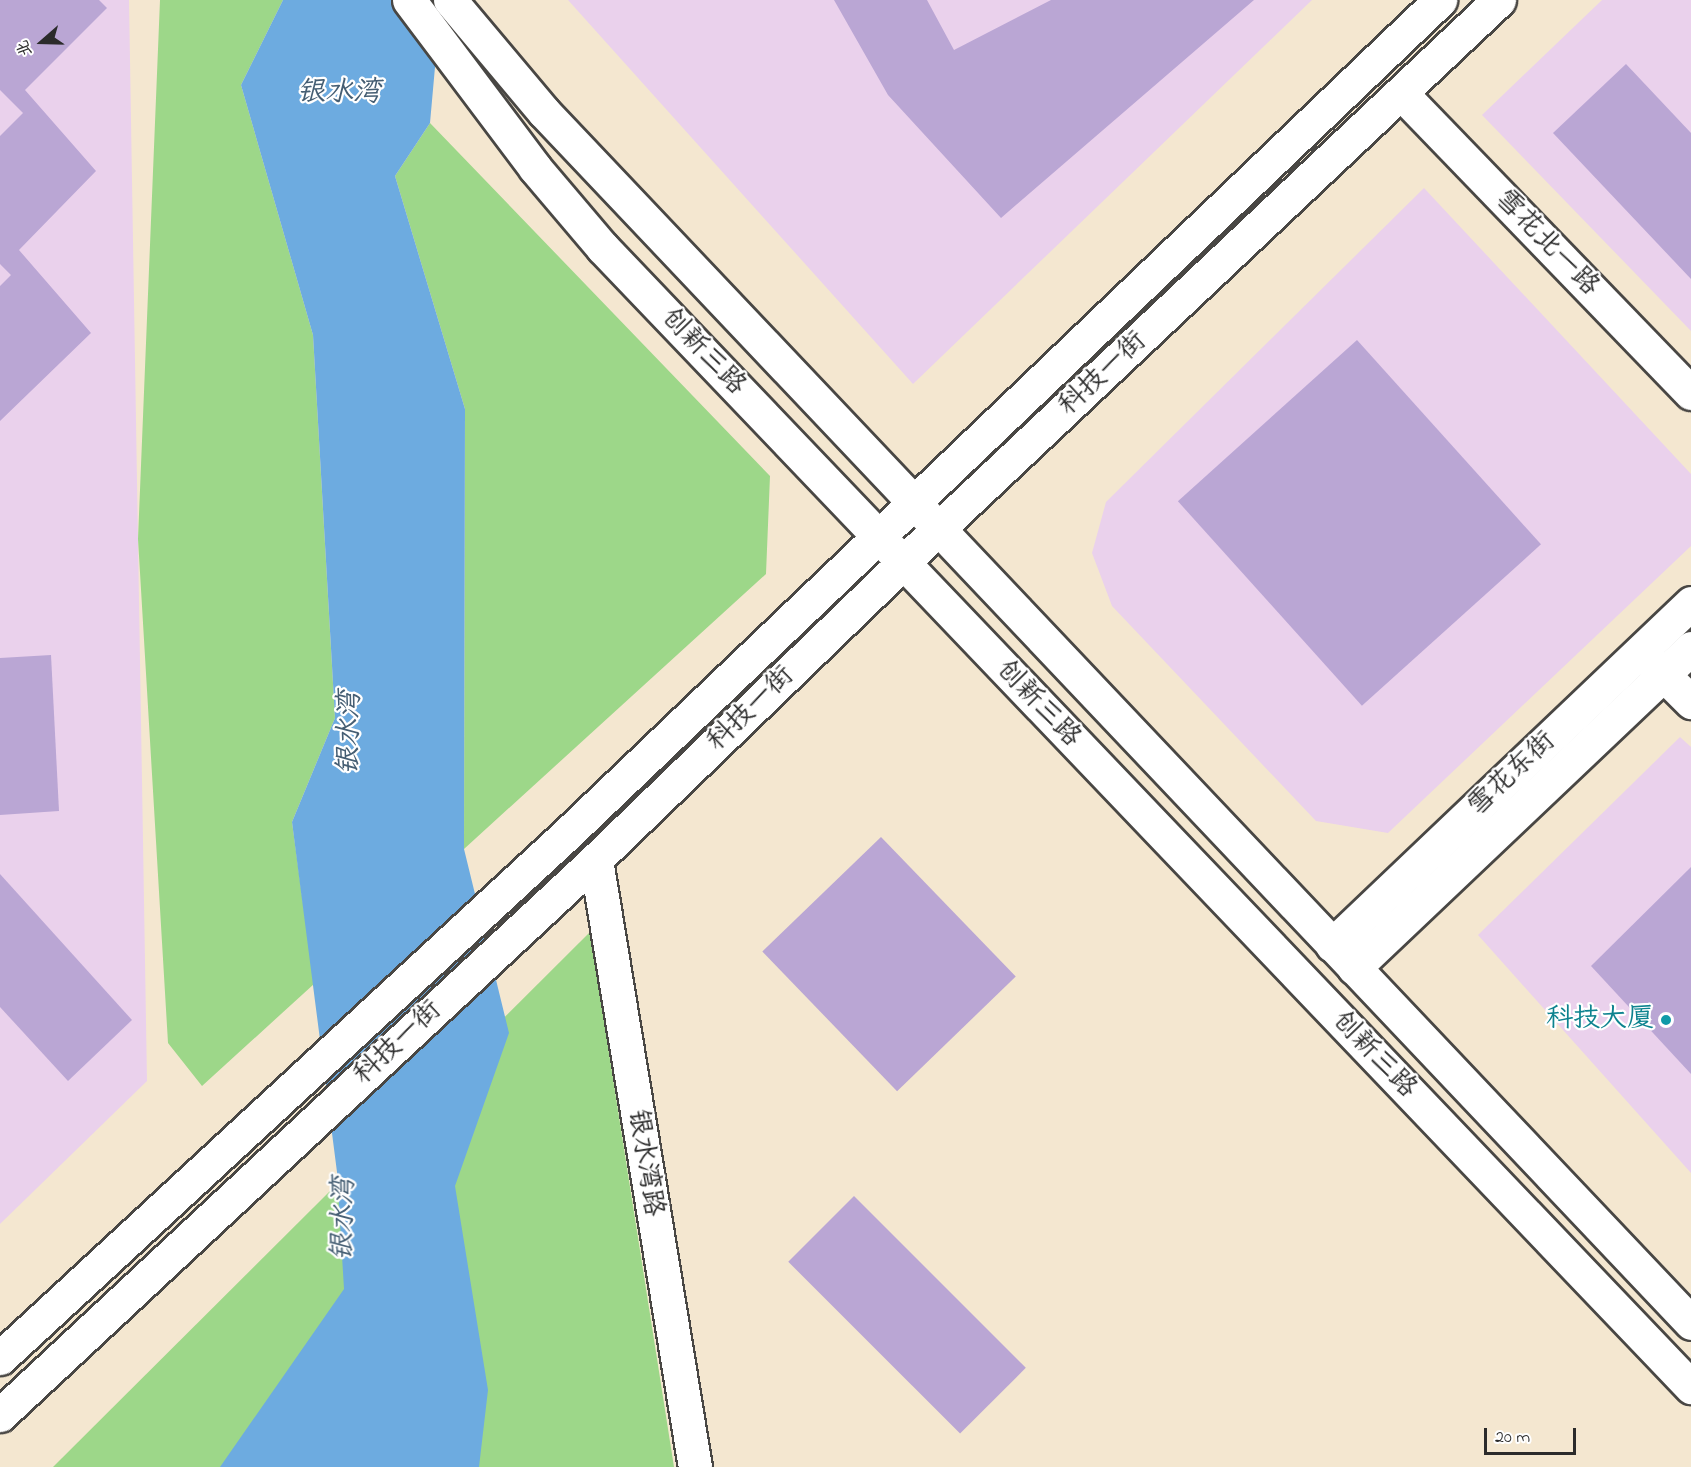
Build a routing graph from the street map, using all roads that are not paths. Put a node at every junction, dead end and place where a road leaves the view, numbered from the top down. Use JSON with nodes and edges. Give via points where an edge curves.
{"nodes":[{"id":1,"x":409,"y":0,"type":"edge"},
{"id":2,"x":1440,"y":0,"type":"edge"},
{"id":3,"x":1499,"y":0,"type":"edge"},
{"id":4,"x":458,"y":12,"type":"edge"},
{"id":5,"x":1401,"y":93,"type":"junction"},
{"id":6,"x":1691,"y":393,"type":"edge"},
{"id":7,"x":914,"y":503,"type":"junction"},
{"id":8,"x":938,"y":529,"type":"junction"},
{"id":9,"x":878,"y":536,"type":"junction"},
{"id":10,"x":903,"y":562,"type":"junction"},
{"id":11,"x":1691,"y":603,"type":"edge"},
{"id":12,"x":1691,"y":648,"type":"edge"},
{"id":13,"x":1652,"y":663,"type":"junction"},
{"id":14,"x":1691,"y":702,"type":"edge"},
{"id":15,"x":592,"y":863,"type":"junction"},
{"id":16,"x":1332,"y":945,"type":"junction"},
{"id":17,"x":1354,"y":968,"type":"junction"},
{"id":18,"x":1691,"y":1323,"type":"edge"},
{"id":19,"x":0,"y":1358,"type":"edge"},
{"id":20,"x":1691,"y":1387,"type":"edge"},
{"id":21,"x":0,"y":1415,"type":"edge"},
{"id":22,"x":695,"y":1467,"type":"edge"}],
"edges":[{"from":1,"to":9,"type":"main road","name":"创新三路","via":[[535,168],[602,246]]},
{"from":2,"to":7,"type":"main road","name":"科技一街"},
{"from":3,"to":5,"type":"main road","name":"科技一街"},
{"from":4,"to":7,"type":"main road","name":"创新三路","via":[[544,112]]},
{"from":5,"to":6,"type":"main road","name":"雪花北一路"},
{"from":5,"to":8,"type":"main road","name":"科技一街"},
{"from":7,"to":8,"type":"main road","name":"创新三路"},
{"from":7,"to":9,"type":"main road","name":"科技一街"},
{"from":8,"to":10,"type":"main road","name":"科技一街"},
{"from":8,"to":16,"type":"main road","name":"创新三路"},
{"from":9,"to":10,"type":"main road","name":"创新三路"},
{"from":9,"to":19,"type":"main road","name":"科技一街","via":[[566,835]]},
{"from":10,"to":15,"type":"main road","name":"科技一街"},
{"from":10,"to":20,"type":"main road","name":"创新三路"},
{"from":11,"to":13,"type":"main road","name":"雪花东街"},
{"from":12,"to":13,"type":"main road","name":"雪花东街"},
{"from":13,"to":14,"type":"main road"},
{"from":13,"to":16,"type":"main road","name":"雪花东街"},
{"from":13,"to":17,"type":"main road","name":"雪花东街"},
{"from":15,"to":21,"type":"main road","name":"科技一街"},
{"from":15,"to":22,"type":"main road","name":"银水湾路"},
{"from":16,"to":17,"type":"main road","name":"创新三路"},
{"from":17,"to":18,"type":"main road","name":"创新三路"}]}
